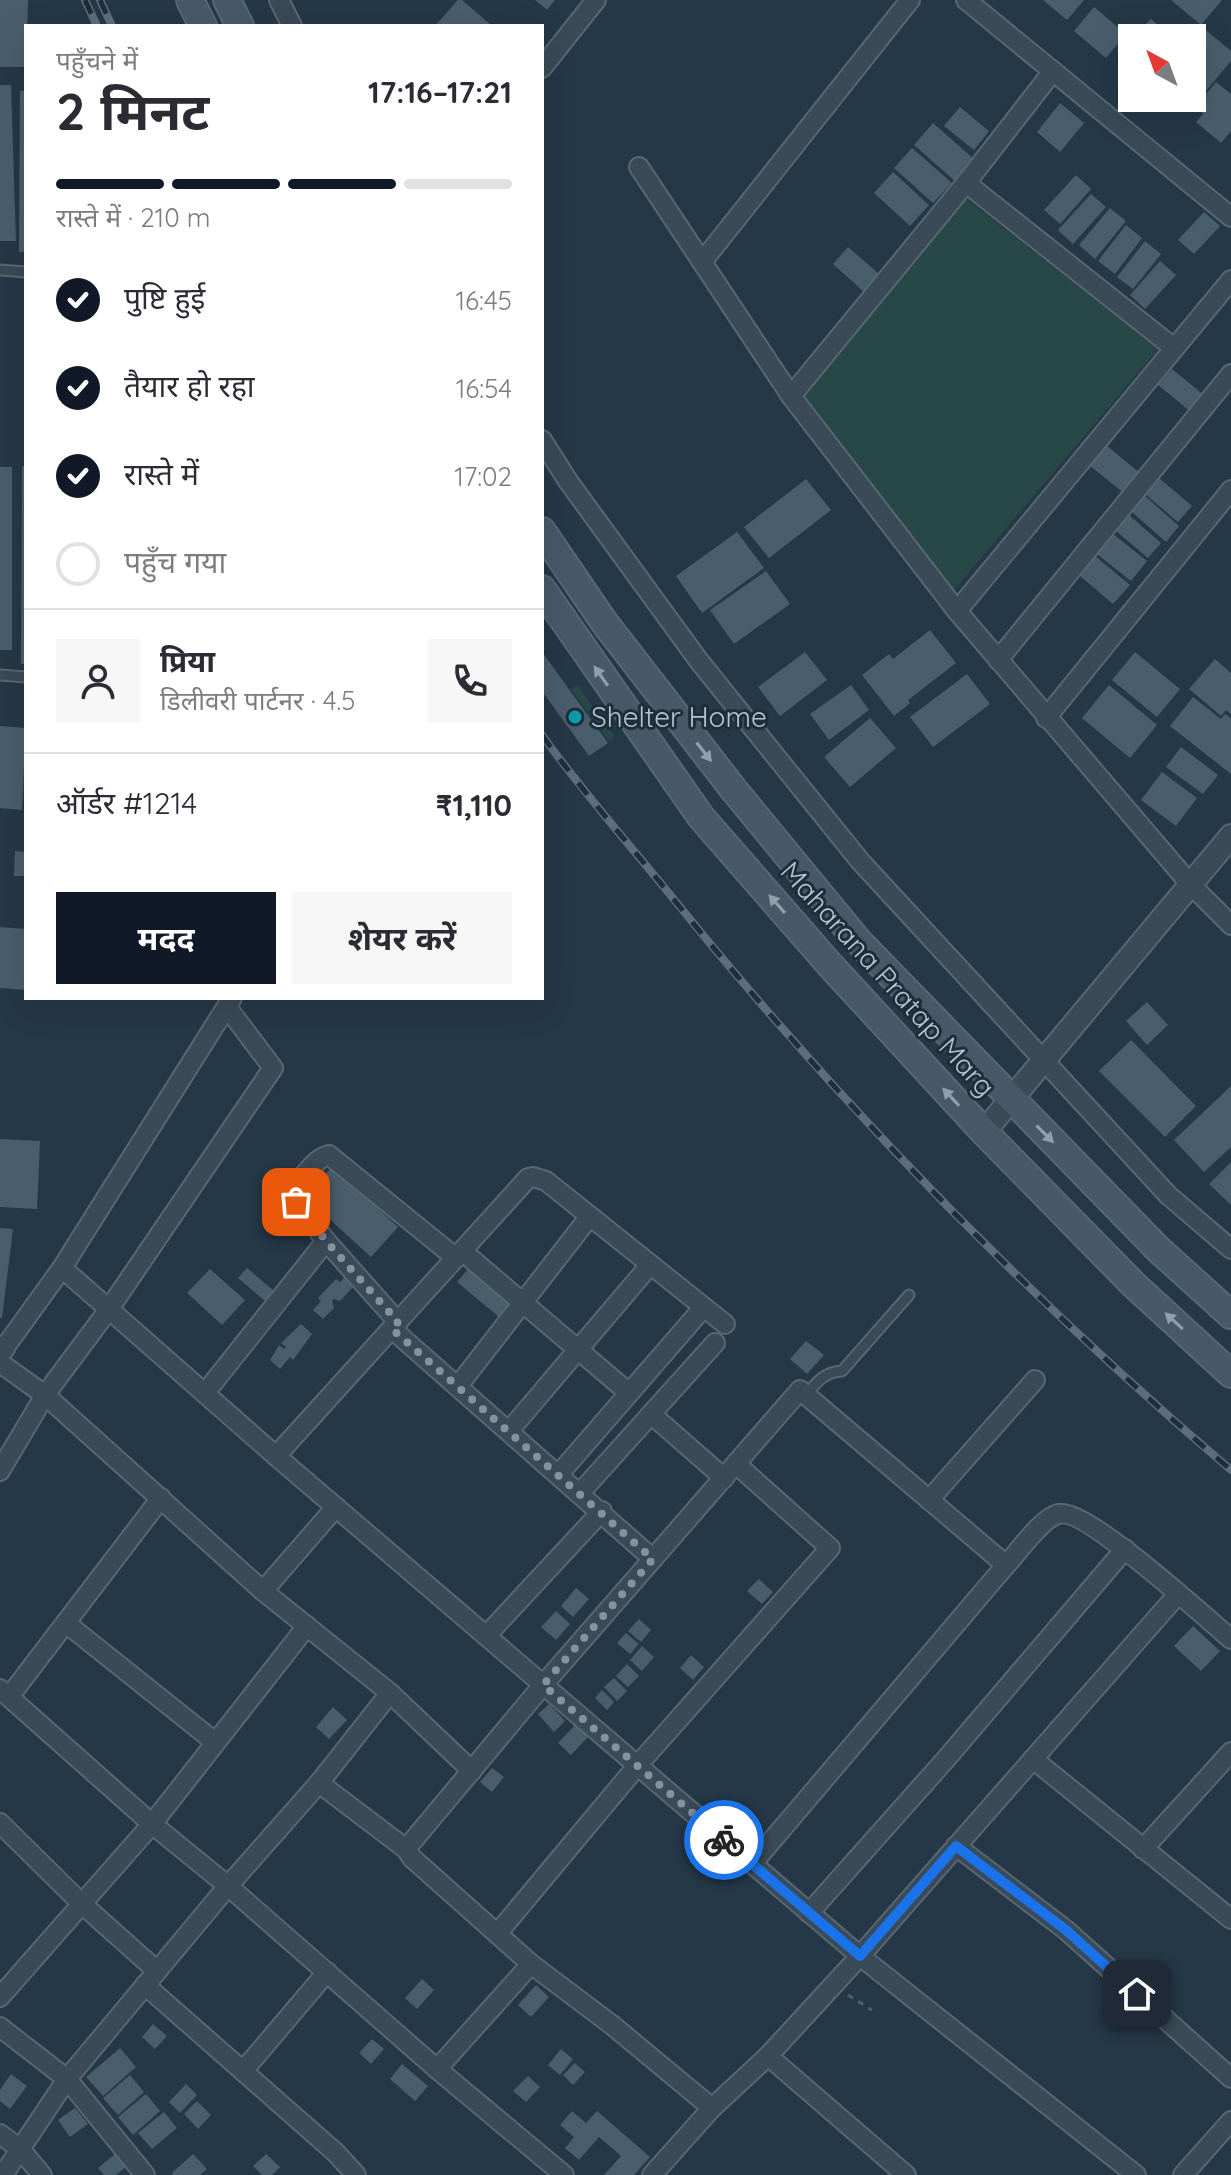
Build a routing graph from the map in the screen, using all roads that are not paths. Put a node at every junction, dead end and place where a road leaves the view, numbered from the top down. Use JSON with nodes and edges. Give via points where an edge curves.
{"nodes":[{"id":1,"x":190,"y":0,"type":"edge"},
{"id":2,"x":227,"y":0,"type":"edge"},
{"id":3,"x":279,"y":0,"type":"edge"},
{"id":4,"x":596,"y":0,"type":"edge"},
{"id":5,"x":910,"y":0,"type":"edge"},
{"id":6,"x":966,"y":0,"type":"edge"},
{"id":7,"x":202,"y":24,"type":"edge"},
{"id":8,"x":239,"y":24,"type":"edge"},
{"id":9,"x":291,"y":24,"type":"edge"},
{"id":10,"x":544,"y":65,"type":"edge"},
{"id":11,"x":1053,"y":71,"type":"junction"},
{"id":12,"x":639,"y":167,"type":"dead end"},
{"id":13,"x":966,"y":183,"type":"junction"},
{"id":14,"x":1231,"y":217,"type":"edge"},
{"id":15,"x":702,"y":262,"type":"junction"},
{"id":16,"x":0,"y":270,"type":"edge"},
{"id":17,"x":24,"y":272,"type":"edge"},
{"id":18,"x":1231,"y":280,"type":"edge"},
{"id":19,"x":1174,"y":348,"type":"junction"},
{"id":20,"x":1231,"y":374,"type":"edge"},
{"id":21,"x":791,"y":396,"type":"junction"},
{"id":22,"x":544,"y":443,"type":"edge"},
{"id":23,"x":1231,"y":490,"type":"edge"},
{"id":24,"x":544,"y":534,"type":"edge"},
{"id":25,"x":544,"y":592,"type":"edge"},
{"id":26,"x":957,"y":611,"type":"junction"},
{"id":27,"x":998,"y":660,"type":"junction"},
{"id":28,"x":0,"y":675,"type":"edge"},
{"id":29,"x":24,"y":677,"type":"edge"},
{"id":30,"x":1046,"y":718,"type":"junction"},
{"id":31,"x":1231,"y":836,"type":"edge"},
{"id":32,"x":1191,"y":885,"type":"junction"},
{"id":33,"x":1231,"y":925,"type":"edge"},
{"id":34,"x":230,"y":1003,"type":"edge"},
{"id":35,"x":1045,"y":1060,"type":"junction"},
{"id":36,"x":1012,"y":1101,"type":"junction"},
{"id":37,"x":984,"y":1132,"type":"junction"},
{"id":38,"x":590,"y":1216,"type":"junction"},
{"id":39,"x":326,"y":1241,"type":"junction"},
{"id":40,"x":1231,"y":1249,"type":"edge"},
{"id":41,"x":459,"y":1255,"type":"junction"},
{"id":42,"x":650,"y":1265,"type":"junction"},
{"id":43,"x":62,"y":1268,"type":"junction"},
{"id":44,"x":909,"y":1295,"type":"dead end"},
{"id":45,"x":523,"y":1303,"type":"junction"},
{"id":46,"x":703,"y":1308,"type":"junction"},
{"id":47,"x":109,"y":1309,"type":"junction"},
{"id":48,"x":1231,"y":1315,"type":"edge"},
{"id":49,"x":725,"y":1324,"type":"dead end"},
{"id":50,"x":395,"y":1325,"type":"junction"},
{"id":51,"x":715,"y":1343,"type":"dead end"},
{"id":52,"x":578,"y":1349,"type":"junction"},
{"id":53,"x":1,"y":1353,"type":"edge"},
{"id":54,"x":1231,"y":1374,"type":"edge"},
{"id":55,"x":1035,"y":1380,"type":"dead end"},
{"id":56,"x":458,"y":1386,"type":"junction"},
{"id":57,"x":205,"y":1393,"type":"junction"},
{"id":58,"x":629,"y":1393,"type":"junction"},
{"id":59,"x":45,"y":1395,"type":"junction"},
{"id":60,"x":806,"y":1395,"type":"junction"},
{"id":61,"x":651,"y":1414,"type":"junction"},
{"id":62,"x":509,"y":1431,"type":"junction"},
{"id":63,"x":276,"y":1456,"type":"junction"},
{"id":64,"x":0,"y":1471,"type":"edge"},
{"id":65,"x":730,"y":1471,"type":"junction"},
{"id":66,"x":559,"y":1474,"type":"junction"},
{"id":67,"x":580,"y":1493,"type":"junction"},
{"id":68,"x":161,"y":1498,"type":"junction"},
{"id":69,"x":929,"y":1500,"type":"junction"},
{"id":70,"x":336,"y":1507,"type":"junction"},
{"id":71,"x":602,"y":1511,"type":"junction"},
{"id":72,"x":1125,"y":1549,"type":"junction"},
{"id":73,"x":653,"y":1559,"type":"junction"},
{"id":74,"x":1006,"y":1565,"type":"junction"},
{"id":75,"x":263,"y":1591,"type":"junction"},
{"id":76,"x":1178,"y":1594,"type":"junction"},
{"id":77,"x":67,"y":1624,"type":"junction"},
{"id":78,"x":307,"y":1626,"type":"junction"},
{"id":79,"x":486,"y":1636,"type":"junction"},
{"id":80,"x":1231,"y":1639,"type":"edge"},
{"id":81,"x":543,"y":1685,"type":"junction"},
{"id":82,"x":5,"y":1693,"type":"edge"},
{"id":83,"x":390,"y":1693,"type":"junction"},
{"id":84,"x":215,"y":1742,"type":"junction"},
{"id":85,"x":1231,"y":1752,"type":"edge"},
{"id":86,"x":1033,"y":1759,"type":"junction"},
{"id":87,"x":637,"y":1766,"type":"junction"},
{"id":88,"x":472,"y":1771,"type":"junction"},
{"id":89,"x":319,"y":1783,"type":"junction"},
{"id":90,"x":0,"y":1823,"type":"edge"},
{"id":91,"x":152,"y":1824,"type":"junction"},
{"id":92,"x":956,"y":1846,"type":"junction"},
{"id":93,"x":406,"y":1849,"type":"junction"},
{"id":94,"x":1143,"y":1849,"type":"junction"},
{"id":95,"x":752,"y":1864,"type":"junction"},
{"id":96,"x":228,"y":1886,"type":"junction"},
{"id":97,"x":82,"y":1904,"type":"junction"},
{"id":98,"x":809,"y":1913,"type":"junction"},
{"id":99,"x":1231,"y":1919,"type":"edge"},
{"id":100,"x":497,"y":1934,"type":"junction"},
{"id":101,"x":860,"y":1956,"type":"junction"},
{"id":102,"x":531,"y":1964,"type":"junction"},
{"id":103,"x":327,"y":1972,"type":"junction"},
{"id":104,"x":151,"y":1978,"type":"junction"},
{"id":105,"x":0,"y":1997,"type":"edge"},
{"id":106,"x":0,"y":2027,"type":"edge"},
{"id":107,"x":768,"y":2056,"type":"junction"},
{"id":108,"x":437,"y":2069,"type":"junction"},
{"id":109,"x":243,"y":2071,"type":"junction"},
{"id":110,"x":1231,"y":2078,"type":"edge"},
{"id":111,"x":67,"y":2079,"type":"junction"},
{"id":112,"x":712,"y":2108,"type":"junction"},
{"id":113,"x":1231,"y":2121,"type":"edge"},
{"id":114,"x":0,"y":2134,"type":"edge"},
{"id":115,"x":20,"y":2149,"type":"junction"},
{"id":116,"x":3,"y":2175,"type":"edge"},
{"id":117,"x":42,"y":2175,"type":"edge"},
{"id":118,"x":145,"y":2175,"type":"edge"},
{"id":119,"x":356,"y":2175,"type":"edge"},
{"id":120,"x":564,"y":2175,"type":"edge"},
{"id":121,"x":652,"y":2175,"type":"edge"},
{"id":122,"x":906,"y":2175,"type":"edge"},
{"id":123,"x":1136,"y":2175,"type":"edge"},
{"id":124,"x":1183,"y":2175,"type":"edge"}],
"edges":[{"from":1,"to":7,"type":"main road"},
{"from":2,"to":8,"type":"main road"},
{"from":3,"to":9,"type":"street"},
{"from":4,"to":10,"type":"street"},
{"from":5,"to":15,"type":"street"},
{"from":6,"to":11,"type":"street"},
{"from":11,"to":13,"type":"street"},
{"from":11,"to":14,"type":"street"},
{"from":12,"to":15,"type":"street"},
{"from":13,"to":19,"type":"street"},
{"from":13,"to":21,"type":"street"},
{"from":15,"to":21,"type":"street"},
{"from":16,"to":17,"type":"lane"},
{"from":18,"to":19,"type":"street"},
{"from":19,"to":26,"type":"street"},
{"from":20,"to":27,"type":"street"},
{"from":21,"to":26,"type":"street"},
{"from":22,"to":35,"type":"street","via":[[699,661],[840,837]]},
{"from":23,"to":30,"type":"street"},
{"from":24,"to":36,"type":"main road","name":"Maharana Pratap Marg","one_way":true,"via":[[613,634],[859,942]]},
{"from":37,"to":25,"type":"main road","name":"Maharana Pratap Marg","one_way":true,"via":[[701,817]]},
{"from":26,"to":27,"type":"street"},
{"from":27,"to":30,"type":"street"},
{"from":28,"to":29,"type":"lane"},
{"from":30,"to":32,"type":"street"},
{"from":31,"to":32,"type":"street"},
{"from":32,"to":33,"type":"street"},
{"from":32,"to":35,"type":"street"},
{"from":34,"to":43,"type":"street"},
{"from":34,"to":47,"type":"street","via":[[273,1068]]},
{"from":35,"to":36,"type":"street"},
{"from":35,"to":40,"type":"street","via":[[1168,1195]]},
{"from":36,"to":37,"type":"street"},
{"from":36,"to":48,"type":"main road","name":"Maharana Pratap Marg","one_way":true},
{"from":54,"to":37,"type":"main road","name":"Maharana Pratap Marg","one_way":true,"via":[[1133,1284]]},
{"from":38,"to":41,"type":"street","via":[[546,1181],[528,1178]]},
{"from":38,"to":42,"type":"street"},
{"from":38,"to":45,"type":"street"},
{"from":39,"to":41,"type":"street","via":[[292,1191],[315,1163],[329,1155]]},
{"from":39,"to":50,"type":"street"},
{"from":39,"to":57,"type":"street"},
{"from":41,"to":45,"type":"street"},
{"from":41,"to":50,"type":"street"},
{"from":42,"to":46,"type":"street"},
{"from":42,"to":52,"type":"street"},
{"from":43,"to":47,"type":"street"},
{"from":43,"to":53,"type":"street"},
{"from":44,"to":60,"type":"lane","via":[[842,1371],[820,1378]]},
{"from":45,"to":52,"type":"street"},
{"from":45,"to":56,"type":"street"},
{"from":46,"to":49,"type":"street"},
{"from":46,"to":58,"type":"street"},
{"from":47,"to":57,"type":"street"},
{"from":47,"to":59,"type":"street"},
{"from":50,"to":56,"type":"street"},
{"from":50,"to":63,"type":"street"},
{"from":51,"to":61,"type":"street"},
{"from":52,"to":58,"type":"street"},
{"from":52,"to":62,"type":"street"},
{"from":53,"to":59,"type":"street"},
{"from":55,"to":69,"type":"street"},
{"from":56,"to":62,"type":"street"},
{"from":57,"to":63,"type":"street"},
{"from":58,"to":66,"type":"street"},
{"from":59,"to":64,"type":"street"},
{"from":59,"to":68,"type":"street"},
{"from":60,"to":65,"type":"street","via":[[800,1390]]},
{"from":60,"to":69,"type":"street"},
{"from":61,"to":65,"type":"street"},
{"from":61,"to":67,"type":"street"},
{"from":62,"to":66,"type":"street"},
{"from":63,"to":70,"type":"street"},
{"from":65,"to":73,"type":"street"},
{"from":65,"to":87,"type":"street","via":[[830,1548]]},
{"from":66,"to":67,"type":"street"},
{"from":67,"to":71,"type":"street"},
{"from":68,"to":75,"type":"street"},
{"from":68,"to":77,"type":"street"},
{"from":69,"to":74,"type":"street"},
{"from":70,"to":75,"type":"street"},
{"from":70,"to":79,"type":"street"},
{"from":71,"to":73,"type":"street"},
{"from":71,"to":79,"type":"street"},
{"from":72,"to":74,"type":"street","via":[[1081,1519],[1062,1513],[1043,1523]]},
{"from":72,"to":76,"type":"street"},
{"from":72,"to":98,"type":"street"},
{"from":73,"to":81,"type":"street"},
{"from":74,"to":95,"type":"street"},
{"from":75,"to":78,"type":"street"},
{"from":76,"to":80,"type":"street"},
{"from":76,"to":86,"type":"street"},
{"from":77,"to":82,"type":"street"},
{"from":77,"to":84,"type":"street"},
{"from":78,"to":83,"type":"street"},
{"from":78,"to":84,"type":"street"},
{"from":79,"to":81,"type":"street"},
{"from":81,"to":87,"type":"street"},
{"from":81,"to":88,"type":"street"},
{"from":82,"to":91,"type":"street"},
{"from":83,"to":88,"type":"street"},
{"from":83,"to":89,"type":"street"},
{"from":84,"to":91,"type":"street"},
{"from":85,"to":94,"type":"street"},
{"from":86,"to":92,"type":"street"},
{"from":86,"to":94,"type":"street"},
{"from":87,"to":95,"type":"street"},
{"from":87,"to":100,"type":"street"},
{"from":88,"to":93,"type":"street"},
{"from":89,"to":93,"type":"street"},
{"from":89,"to":96,"type":"street"},
{"from":90,"to":97,"type":"street"},
{"from":91,"to":96,"type":"street"},
{"from":91,"to":97,"type":"street"},
{"from":92,"to":101,"type":"street"},
{"from":92,"to":110,"type":"street","via":[[1066,1930]]},
{"from":93,"to":100,"type":"street"},
{"from":94,"to":99,"type":"street"},
{"from":95,"to":98,"type":"street"},
{"from":96,"to":103,"type":"street"},
{"from":96,"to":104,"type":"street"},
{"from":97,"to":104,"type":"street"},
{"from":97,"to":105,"type":"street"},
{"from":98,"to":101,"type":"street"},
{"from":100,"to":102,"type":"street"},
{"from":101,"to":107,"type":"street"},
{"from":101,"to":123,"type":"street"},
{"from":102,"to":108,"type":"street"},
{"from":102,"to":112,"type":"street"},
{"from":103,"to":108,"type":"street"},
{"from":103,"to":109,"type":"street"},
{"from":104,"to":109,"type":"street"},
{"from":104,"to":111,"type":"street"},
{"from":106,"to":111,"type":"street"},
{"from":107,"to":112,"type":"street"},
{"from":107,"to":122,"type":"street"},
{"from":108,"to":120,"type":"street"},
{"from":109,"to":119,"type":"street"},
{"from":111,"to":115,"type":"street"},
{"from":111,"to":118,"type":"street"},
{"from":112,"to":121,"type":"street"},
{"from":113,"to":124,"type":"street"},
{"from":114,"to":115,"type":"street"},
{"from":115,"to":116,"type":"street"},
{"from":115,"to":117,"type":"street"}]}
